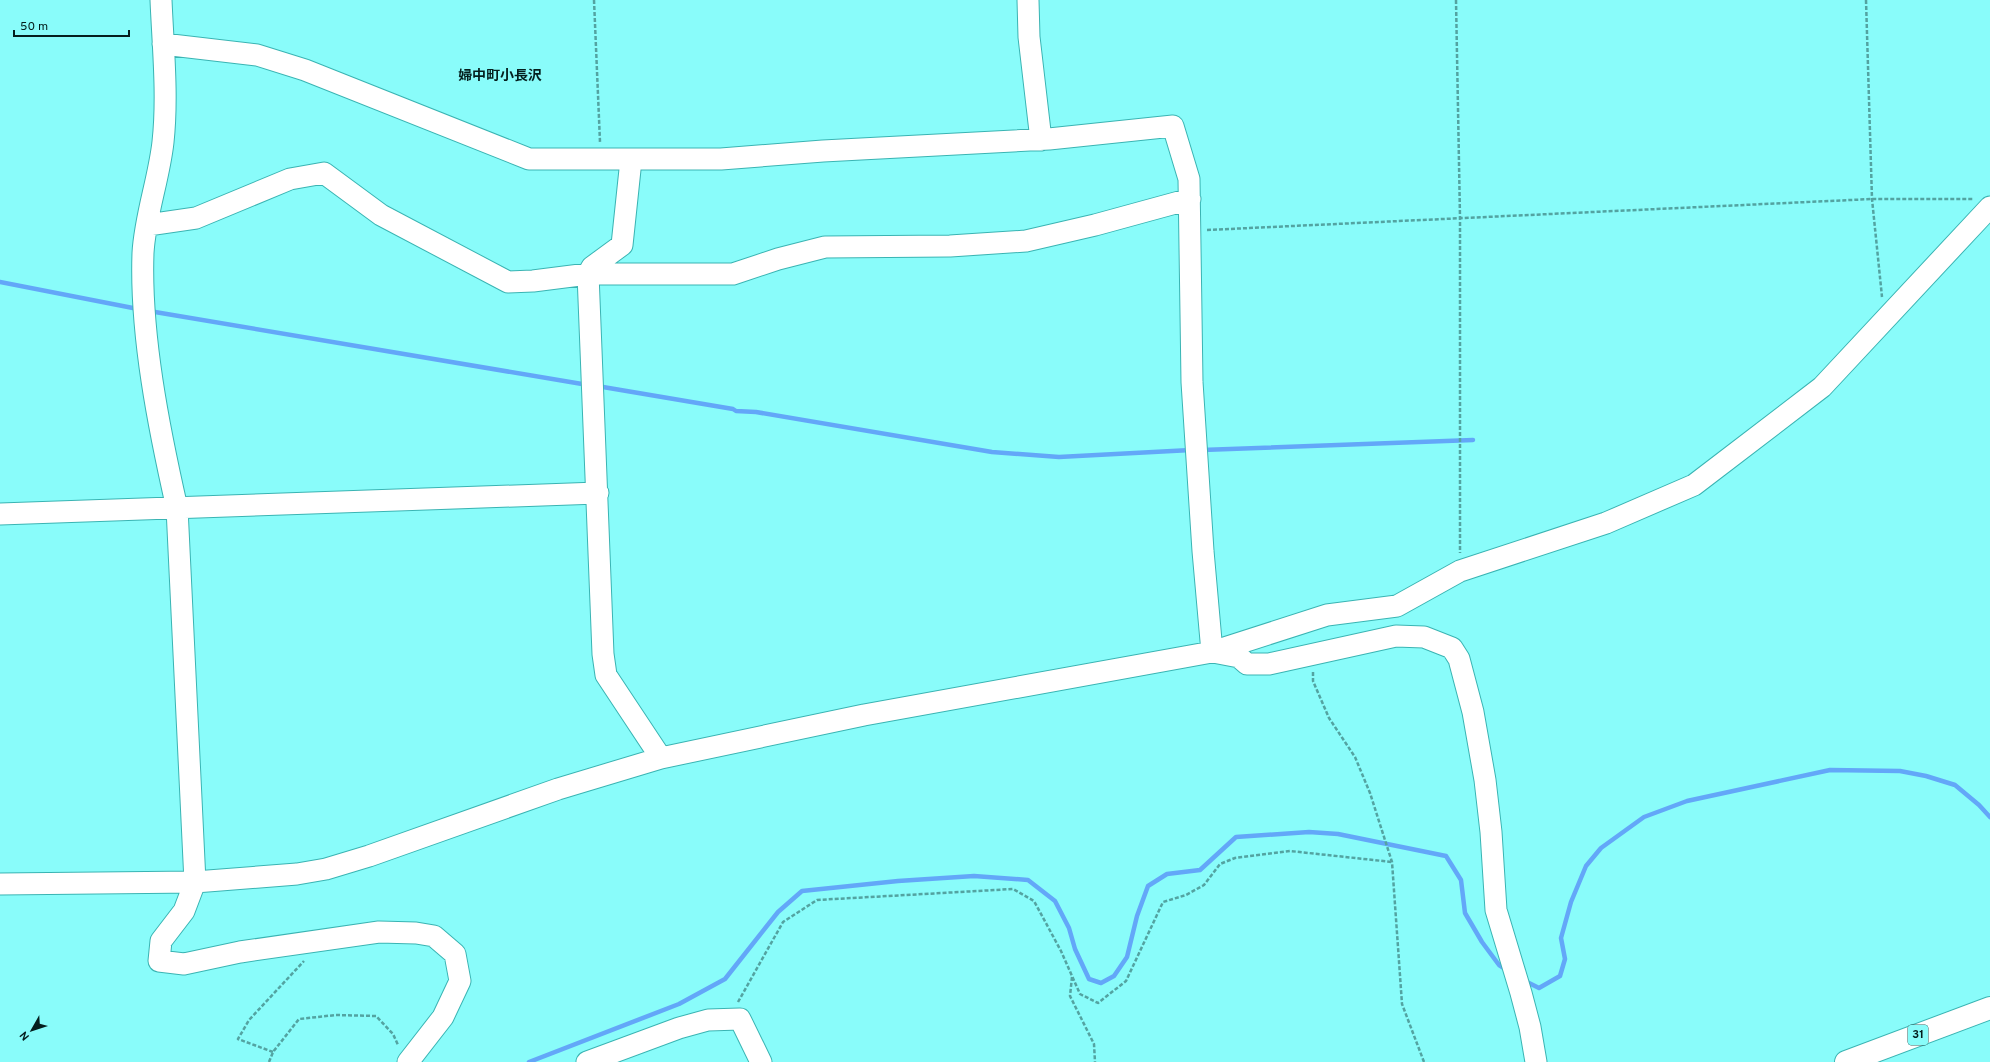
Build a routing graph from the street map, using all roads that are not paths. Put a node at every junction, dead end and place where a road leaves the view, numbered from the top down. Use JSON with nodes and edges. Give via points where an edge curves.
{"nodes":[{"id":1,"x":161,"y":0,"type":"edge"},
{"id":2,"x":1028,"y":0,"type":"edge"},
{"id":3,"x":163,"y":44,"type":"junction"},
{"id":4,"x":1041,"y":140,"type":"junction"},
{"id":5,"x":631,"y":160,"type":"junction"},
{"id":6,"x":1190,"y":199,"type":"junction"},
{"id":7,"x":1986,"y":203,"type":"edge"},
{"id":8,"x":148,"y":226,"type":"junction"},
{"id":9,"x":588,"y":274,"type":"junction"},
{"id":10,"x":598,"y":493,"type":"junction"},
{"id":11,"x":177,"y":508,"type":"junction"},
{"id":12,"x":0,"y":514,"type":"edge"},
{"id":13,"x":1212,"y":652,"type":"junction"},
{"id":14,"x":661,"y":758,"type":"junction"},
{"id":15,"x":195,"y":882,"type":"junction"},
{"id":16,"x":0,"y":884,"type":"edge"},
{"id":17,"x":1990,"y":1008,"type":"edge"},
{"id":18,"x":404,"y":1055,"type":"edge"},
{"id":19,"x":587,"y":1062,"type":"edge"},
{"id":20,"x":761,"y":1062,"type":"edge"},
{"id":21,"x":1536,"y":1062,"type":"edge"},
{"id":22,"x":1846,"y":1062,"type":"edge"}],
"edges":[{"from":1,"to":3,"type":"street"},
{"from":2,"to":4,"type":"street","via":[[1029,37]]},
{"from":3,"to":5,"type":"street","via":[[257,55],[305,70],[529,159]]},
{"from":3,"to":8,"type":"street","via":[[163,143]]},
{"from":4,"to":5,"type":"street","via":[[721,159]]},
{"from":4,"to":6,"type":"street","via":[[1173,126],[1189,179]]},
{"from":5,"to":9,"type":"street","via":[[622,245],[592,267]]},
{"from":6,"to":9,"type":"street","via":[[1094,226],[1026,241],[950,246],[825,247],[733,274]]},
{"from":6,"to":13,"type":"street","via":[[1192,382]]},
{"from":7,"to":13,"type":"street","via":[[1822,387],[1694,485],[1606,523],[1460,572],[1397,606],[1328,615]]},
{"from":8,"to":9,"type":"street","via":[[196,218],[290,179],[324,173],[381,215],[508,282]]},
{"from":8,"to":11,"type":"street","via":[[143,252],[148,349],[165,456]]},
{"from":9,"to":10,"type":"street"},
{"from":10,"to":11,"type":"street"},
{"from":10,"to":14,"type":"street","via":[[603,654],[606,675]]},
{"from":11,"to":12,"type":"street"},
{"from":11,"to":15,"type":"street"},
{"from":13,"to":14,"type":"street","via":[[864,716]]},
{"from":13,"to":21,"type":"street","via":[[1239,657],[1246,664],[1269,664],[1396,636],[1424,637],[1452,648],[1459,658],[1485,780],[1496,910],[1530,1027]]},
{"from":14,"to":15,"type":"street","via":[[558,789],[326,869],[297,874]]},
{"from":15,"to":16,"type":"street"},
{"from":15,"to":18,"type":"street","via":[[184,911],[161,941],[159,961],[184,964],[240,952],[379,932],[434,936],[455,954],[460,981],[443,1017]]},
{"from":17,"to":22,"type":"main road","number":"31"},
{"from":19,"to":20,"type":"street","via":[[679,1028],[708,1020],[740,1019]]}]}
